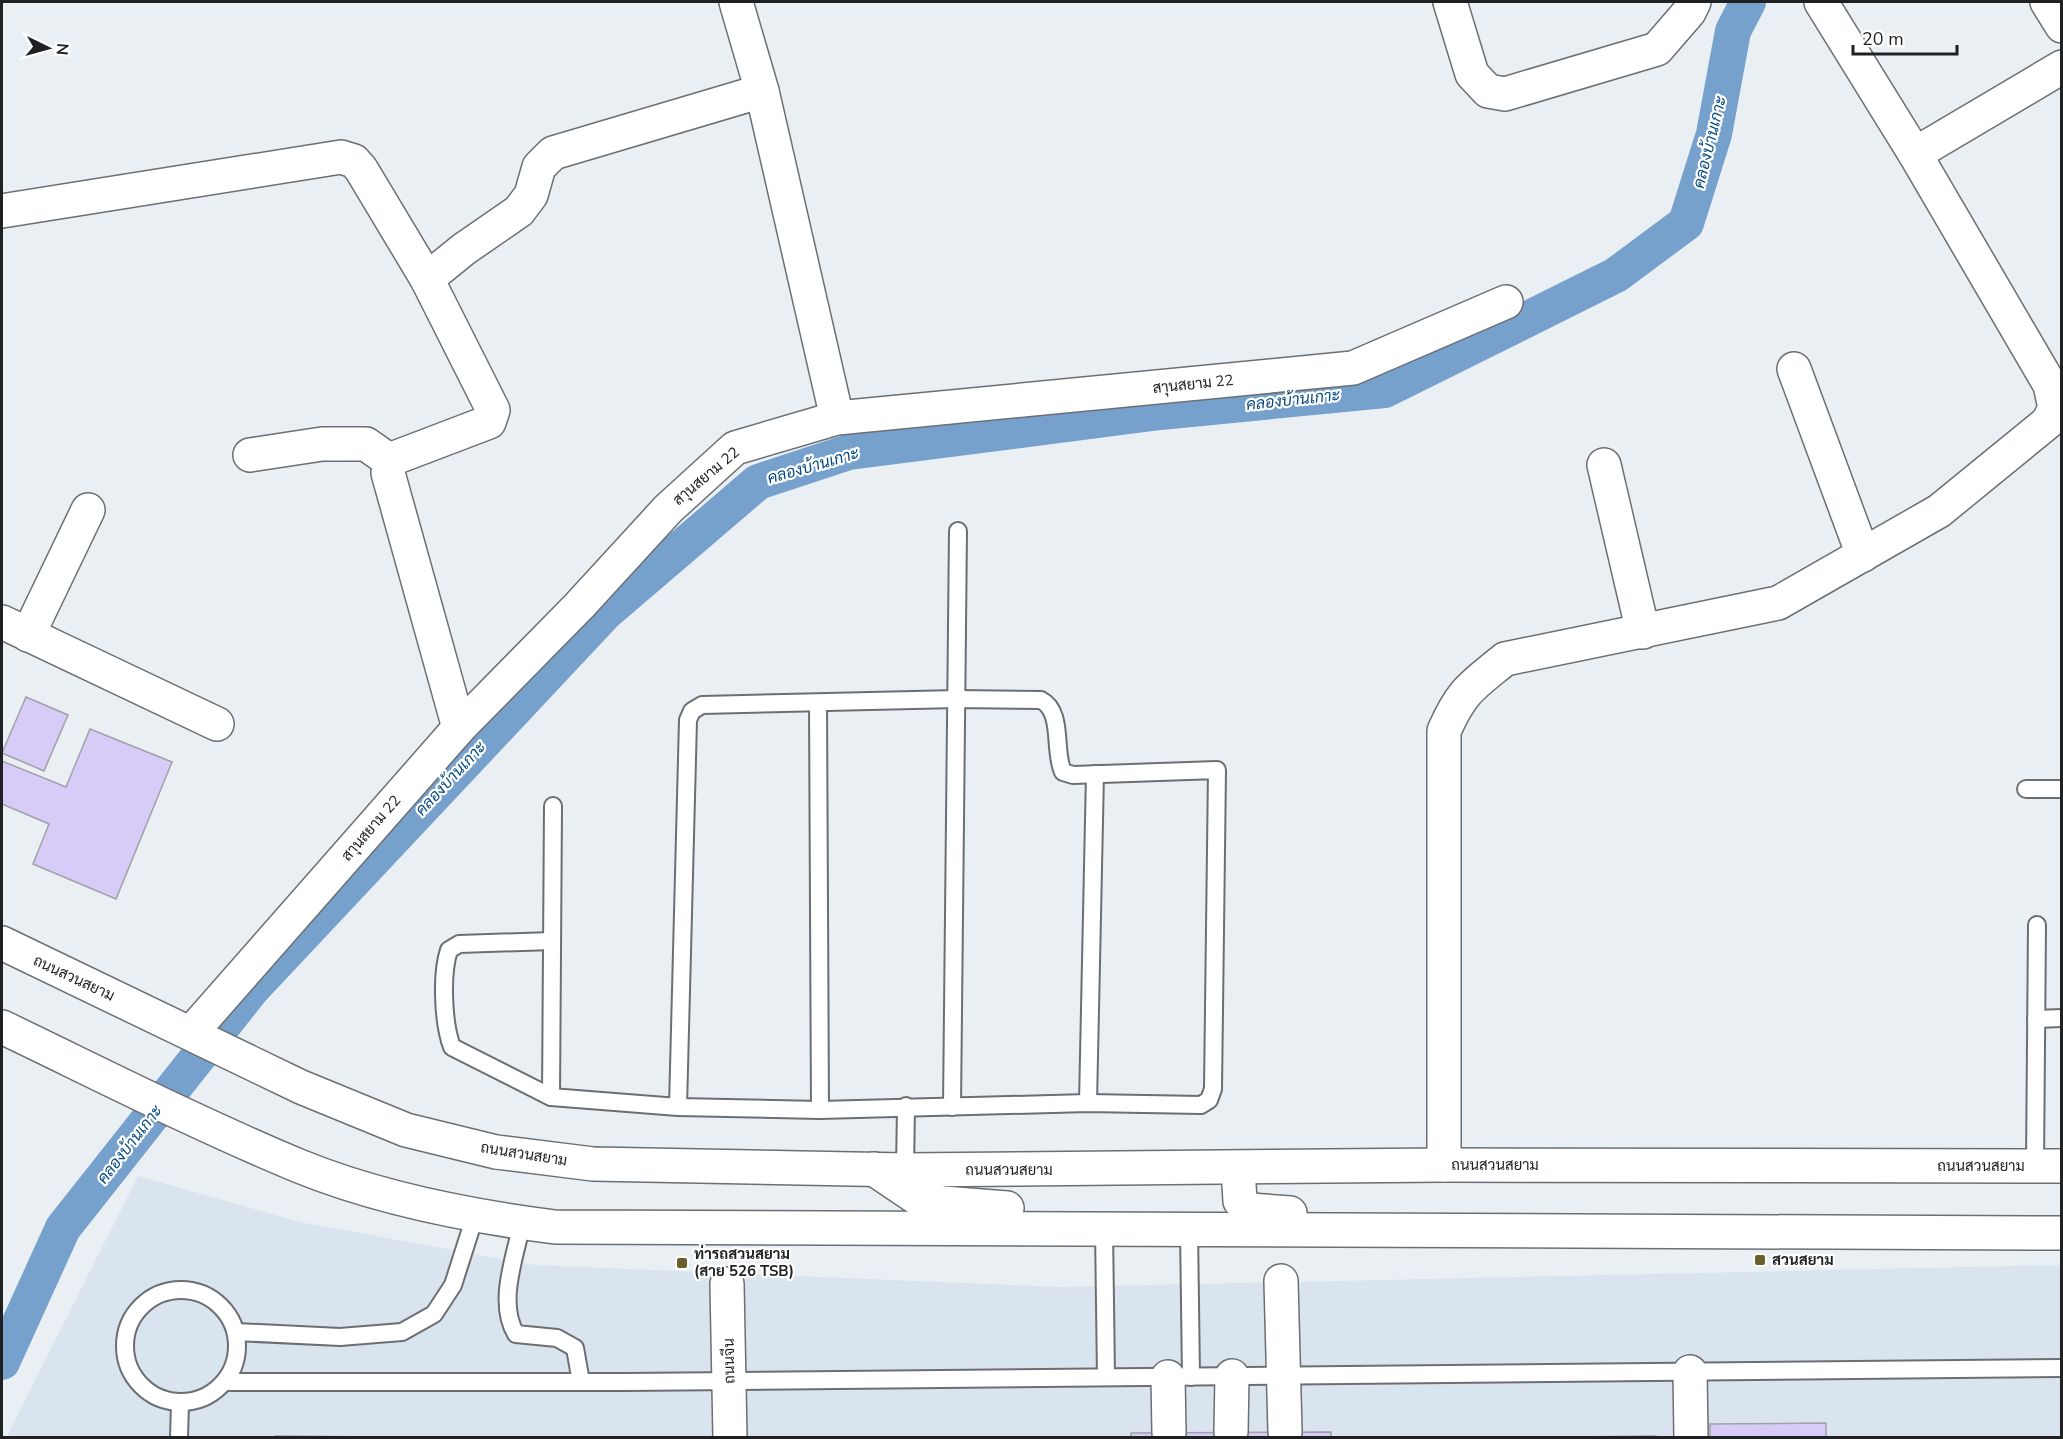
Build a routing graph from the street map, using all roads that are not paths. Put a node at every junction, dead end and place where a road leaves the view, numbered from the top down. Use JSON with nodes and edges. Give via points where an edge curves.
{"nodes":[{"id":1,"x":736,"y":2,"type":"edge"},
{"id":2,"x":1450,"y":2,"type":"edge"},
{"id":3,"x":1694,"y":2,"type":"edge"},
{"id":4,"x":1821,"y":2,"type":"edge"},
{"id":5,"x":2047,"y":2,"type":"edge"},
{"id":6,"x":2061,"y":26,"type":"edge"},
{"id":7,"x":2061,"y":66,"type":"edge"},
{"id":8,"x":762,"y":91,"type":"junction"},
{"id":9,"x":1915,"y":154,"type":"junction"},
{"id":10,"x":2,"y":211,"type":"edge"},
{"id":11,"x":427,"y":279,"type":"junction"},
{"id":12,"x":1506,"y":302,"type":"dead end"},
{"id":13,"x":1794,"y":369,"type":"dead end"},
{"id":14,"x":837,"y":418,"type":"junction"},
{"id":15,"x":250,"y":455,"type":"dead end"},
{"id":16,"x":390,"y":461,"type":"junction"},
{"id":17,"x":1604,"y":465,"type":"dead end"},
{"id":18,"x":88,"y":510,"type":"dead end"},
{"id":19,"x":958,"y":531,"type":"dead end"},
{"id":20,"x":1863,"y":555,"type":"junction"},
{"id":21,"x":15,"y":628,"type":"edge"},
{"id":22,"x":1643,"y":632,"type":"junction"},
{"id":23,"x":957,"y":699,"type":"junction"},
{"id":24,"x":818,"y":703,"type":"junction"},
{"id":25,"x":217,"y":724,"type":"dead end"},
{"id":26,"x":459,"y":728,"type":"junction"},
{"id":27,"x":1095,"y":774,"type":"junction"},
{"id":28,"x":2026,"y":789,"type":"dead end"},
{"id":29,"x":2061,"y":789,"type":"edge"},
{"id":30,"x":553,"y":806,"type":"dead end"},
{"id":31,"x":2037,"y":925,"type":"dead end"},
{"id":32,"x":552,"y":941,"type":"junction"},
{"id":33,"x":2,"y":943,"type":"edge"},
{"id":34,"x":2061,"y":1018,"type":"edge"},
{"id":35,"x":2036,"y":1019,"type":"junction"},
{"id":36,"x":2,"y":1027,"type":"edge"},
{"id":37,"x":190,"y":1033,"type":"junction"},
{"id":38,"x":551,"y":1097,"type":"junction"},
{"id":39,"x":1088,"y":1103,"type":"junction"},
{"id":40,"x":906,"y":1106,"type":"junction"},
{"id":41,"x":678,"y":1107,"type":"junction"},
{"id":42,"x":952,"y":1107,"type":"junction"},
{"id":43,"x":820,"y":1110,"type":"junction"},
{"id":44,"x":1444,"y":1165,"type":"junction"},
{"id":45,"x":2048,"y":1166,"type":"edge"},
{"id":46,"x":1238,"y":1168,"type":"junction"},
{"id":47,"x":889,"y":1169,"type":"junction"},
{"id":48,"x":475,"y":1216,"type":"junction"},
{"id":49,"x":522,"y":1223,"type":"junction"},
{"id":50,"x":1112,"y":1229,"type":"junction"},
{"id":51,"x":1189,"y":1229,"type":"junction"},
{"id":52,"x":1413,"y":1231,"type":"junction"},
{"id":53,"x":2061,"y":1233,"type":"edge"},
{"id":54,"x":1281,"y":1281,"type":"dead end"},
{"id":55,"x":727,"y":1284,"type":"dead end"},
{"id":56,"x":236,"y":1332,"type":"junction"},
{"id":57,"x":2061,"y":1368,"type":"edge"},
{"id":58,"x":1690,"y":1372,"type":"junction"},
{"id":59,"x":1232,"y":1376,"type":"junction"},
{"id":60,"x":1283,"y":1376,"type":"junction"},
{"id":61,"x":1106,"y":1377,"type":"junction"},
{"id":62,"x":1180,"y":1377,"type":"junction"},
{"id":63,"x":729,"y":1381,"type":"junction"},
{"id":64,"x":225,"y":1382,"type":"junction"},
{"id":65,"x":581,"y":1382,"type":"junction"},
{"id":66,"x":180,"y":1403,"type":"junction"},
{"id":67,"x":1231,"y":1432,"type":"dead end"},
{"id":68,"x":1285,"y":1432,"type":"dead end"},
{"id":69,"x":1169,"y":1433,"type":"dead end"},
{"id":70,"x":179,"y":1437,"type":"edge"},
{"id":71,"x":730,"y":1437,"type":"edge"},
{"id":72,"x":1691,"y":1437,"type":"edge"}],
"edges":[{"from":1,"to":8,"type":"street"},
{"from":2,"to":3,"type":"street","via":[[1472,74],[1488,91],[1505,94],[1657,50]]},
{"from":4,"to":9,"type":"street"},
{"from":5,"to":6,"type":"street"},
{"from":7,"to":9,"type":"street"},
{"from":8,"to":11,"type":"street","via":[[553,153],[539,167],[531,195],[519,211]]},
{"from":8,"to":14,"type":"street"},
{"from":9,"to":20,"type":"street","via":[[2050,385],[2055,408],[2048,422],[1939,510]]},
{"from":10,"to":11,"type":"street","via":[[341,157],[362,169]]},
{"from":11,"to":16,"type":"street","via":[[493,410],[492,418]]},
{"from":12,"to":14,"type":"street","name":"สาุนสยาม 22","via":[[1353,368]]},
{"from":13,"to":20,"type":"street"},
{"from":14,"to":26,"type":"street","name":"สาุนสยาม 22","via":[[735,448],[668,509]]},
{"from":15,"to":16,"type":"street","via":[[322,444],[366,444]]},
{"from":16,"to":26,"type":"street","via":[[388,472]]},
{"from":17,"to":22,"type":"street"},
{"from":18,"to":21,"type":"street"},
{"from":19,"to":23,"type":"lane"},
{"from":20,"to":22,"type":"street","via":[[1778,603]]},
{"from":21,"to":25,"type":"street"},
{"from":22,"to":44,"type":"street","via":[[1505,660],[1470,686],[1444,731]]},
{"from":23,"to":24,"type":"lane"},
{"from":23,"to":27,"type":"lane","via":[[1041,700],[1053,713],[1058,762],[1063,772]]},
{"from":23,"to":42,"type":"lane"},
{"from":24,"to":41,"type":"lane","via":[[702,705],[692,711],[688,720]]},
{"from":24,"to":43,"type":"lane"},
{"from":26,"to":37,"type":"street","name":"สาุนสยาม 22"},
{"from":27,"to":39,"type":"lane"},
{"from":27,"to":39,"type":"lane","via":[[1217,770],[1213,1089],[1209,1100],[1201,1105]]},
{"from":28,"to":29,"type":"lane"},
{"from":30,"to":32,"type":"lane"},
{"from":31,"to":35,"type":"lane"},
{"from":32,"to":38,"type":"lane"},
{"from":32,"to":38,"type":"lane","via":[[459,944],[449,950],[445,961],[446,1032],[452,1047]]},
{"from":33,"to":37,"type":"street","name":"ถนนสวนสยาม"},
{"from":34,"to":35,"type":"lane"},
{"from":35,"to":45,"type":"lane"},
{"from":36,"to":48,"type":"street","via":[[300,1166],[393,1196]]},
{"from":37,"to":47,"type":"street","name":"ถนนสวนสยาม","via":[[301,1087],[406,1130],[496,1152],[593,1164]]},
{"from":38,"to":41,"type":"lane"},
{"from":39,"to":42,"type":"lane"},
{"from":40,"to":42,"type":"lane"},
{"from":40,"to":43,"type":"lane"},
{"from":40,"to":47,"type":"lane"},
{"from":41,"to":43,"type":"lane"},
{"from":44,"to":45,"type":"street","name":"ถนนสวนสยาม"},
{"from":44,"to":46,"type":"street","name":"ถนนสวนสยาม"},
{"from":46,"to":47,"type":"street","name":"ถนนสวนสยาม"},
{"from":46,"to":52,"type":"street","via":[[1240,1201],[1250,1210],[1379,1212]]},
{"from":47,"to":50,"type":"street","via":[[917,1198],[985,1208],[1108,1208],[1118,1215]]},
{"from":48,"to":49,"type":"street"},
{"from":48,"to":56,"type":"lane","via":[[453,1285],[434,1314],[402,1332],[340,1336]]},
{"from":49,"to":50,"type":"street","via":[[555,1227]]},
{"from":49,"to":65,"type":"lane","via":[[508,1287],[507,1320],[516,1334],[557,1338],[575,1348]]},
{"from":50,"to":51,"type":"street"},
{"from":50,"to":61,"type":"lane"},
{"from":51,"to":52,"type":"street"},
{"from":51,"to":62,"type":"lane"},
{"from":52,"to":53,"type":"street"},
{"from":54,"to":60,"type":"street"},
{"from":55,"to":63,"type":"street","name":"ถนนจีน"},
{"from":56,"to":64,"type":"lane","via":[[238,1349]]},
{"from":56,"to":66,"type":"lane","via":[[216,1301],[199,1292],[180,1289],[160,1293],[144,1303],[132,1318],[125,1337],[125,1356],[132,1375],[144,1390],[161,1400]]},
{"from":57,"to":58,"type":"lane"},
{"from":58,"to":60,"type":"lane"},
{"from":58,"to":72,"type":"street"},
{"from":59,"to":60,"type":"lane"},
{"from":59,"to":62,"type":"lane"},
{"from":59,"to":67,"type":"street"},
{"from":60,"to":68,"type":"street"},
{"from":61,"to":62,"type":"lane"},
{"from":61,"to":63,"type":"lane"},
{"from":62,"to":69,"type":"street"},
{"from":63,"to":65,"type":"lane"},
{"from":63,"to":71,"type":"street","name":"ถนนจีน"},
{"from":64,"to":65,"type":"lane"},
{"from":64,"to":66,"type":"lane","via":[[197,1401]]},
{"from":66,"to":70,"type":"lane"}]}
